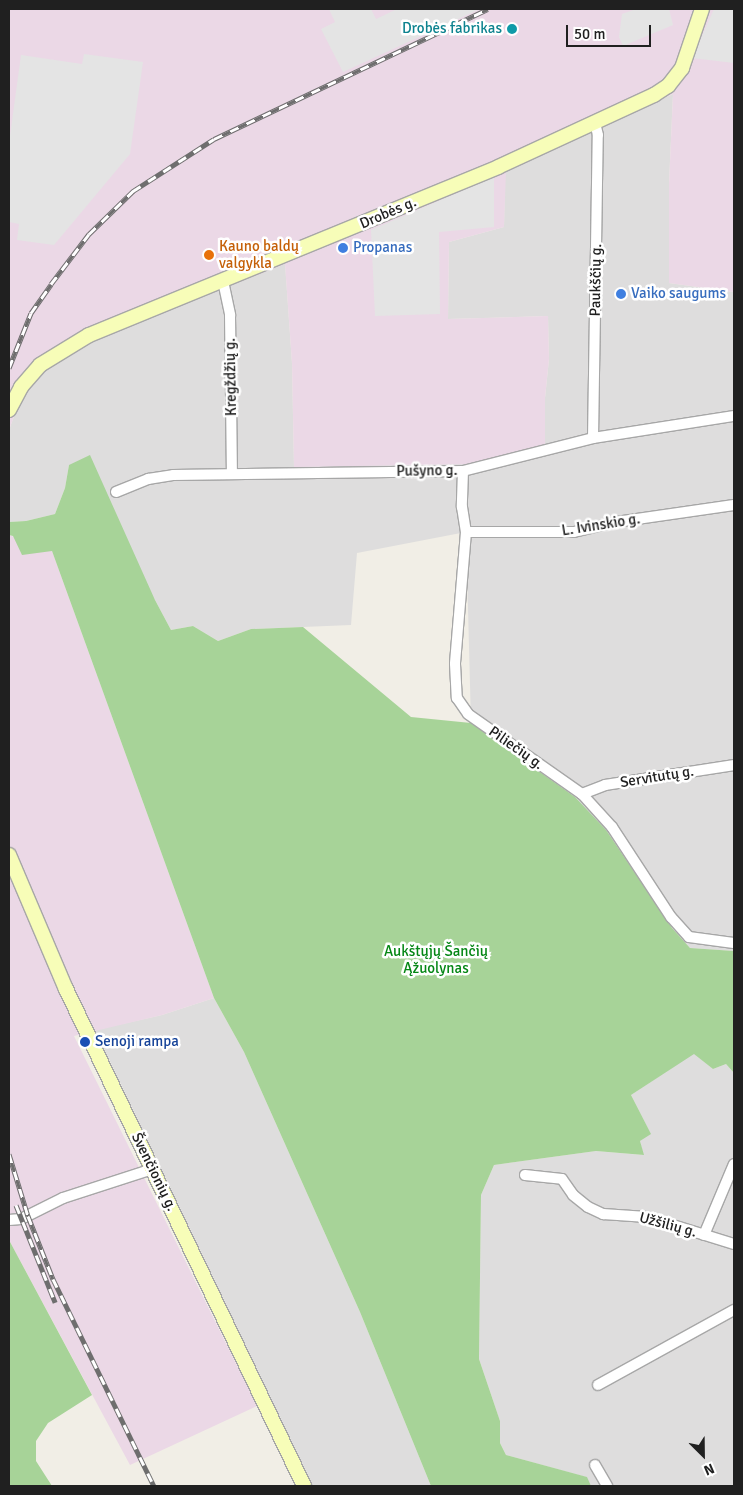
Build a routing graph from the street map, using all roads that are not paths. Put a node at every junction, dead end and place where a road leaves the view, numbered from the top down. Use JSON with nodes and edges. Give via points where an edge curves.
{"nodes":[{"id":1,"x":702,"y":9,"type":"edge"},
{"id":2,"x":595,"y":123,"type":"junction"},
{"id":3,"x":223,"y":281,"type":"junction"},
{"id":4,"x":9,"y":410,"type":"edge"},
{"id":5,"x":734,"y":416,"type":"edge"},
{"id":6,"x":593,"y":438,"type":"junction"},
{"id":7,"x":463,"y":471,"type":"junction"},
{"id":8,"x":232,"y":474,"type":"junction"},
{"id":9,"x":116,"y":492,"type":"dead end"},
{"id":10,"x":734,"y":505,"type":"edge"},
{"id":11,"x":466,"y":532,"type":"junction"},
{"id":12,"x":734,"y":765,"type":"edge"},
{"id":13,"x":582,"y":794,"type":"junction"},
{"id":14,"x":9,"y":855,"type":"edge"},
{"id":15,"x":734,"y":944,"type":"edge"},
{"id":16,"x":734,"y":1164,"type":"edge"},
{"id":17,"x":153,"y":1169,"type":"junction"},
{"id":18,"x":525,"y":1174,"type":"dead end"},
{"id":19,"x":9,"y":1220,"type":"edge"},
{"id":20,"x":704,"y":1235,"type":"junction"},
{"id":21,"x":734,"y":1244,"type":"edge"},
{"id":22,"x":734,"y":1310,"type":"edge"},
{"id":23,"x":598,"y":1385,"type":"dead end"},
{"id":24,"x":595,"y":1465,"type":"dead end"},
{"id":25,"x":304,"y":1486,"type":"edge"},
{"id":26,"x":607,"y":1486,"type":"edge"}],
"edges":[{"from":1,"to":2,"type":"street","name":"Drobės g.","via":[[677,78],[654,94]]},
{"from":2,"to":3,"type":"street","name":"Drobės g.","via":[[498,167]]},
{"from":2,"to":6,"type":"street","name":"Paukščių g.","via":[[598,135]]},
{"from":3,"to":4,"type":"street","name":"Drobės g.","via":[[89,336],[53,355],[30,374]]},
{"from":3,"to":8,"type":"street","name":"Kregždžių g.","via":[[230,315]]},
{"from":5,"to":6,"type":"street","name":"Pušyno g."},
{"from":6,"to":7,"type":"street","name":"Pušyno g."},
{"from":7,"to":8,"type":"street","name":"Pušyno g."},
{"from":7,"to":11,"type":"street","name":"Piliečių g.","via":[[462,508]]},
{"from":8,"to":9,"type":"street","name":"Pušyno g.","via":[[156,477]]},
{"from":10,"to":11,"type":"street","name":"L. Ivinskio g.","via":[[616,522],[574,532]]},
{"from":11,"to":13,"type":"street","name":"Piliečių g.","via":[[455,664],[457,698],[468,714]]},
{"from":12,"to":13,"type":"street","name":"Servitutų g.","via":[[604,785]]},
{"from":13,"to":15,"type":"street","name":"Piliečių g.","via":[[612,827],[671,917],[689,937]]},
{"from":14,"to":17,"type":"street","name":"Švenčionių g.","via":[[66,989]]},
{"from":16,"to":20,"type":"street"},
{"from":17,"to":19,"type":"street","via":[[63,1198],[21,1219]]},
{"from":17,"to":25,"type":"street","name":"Švenčionių g."},
{"from":18,"to":20,"type":"street","name":"Užšilių g.","via":[[562,1179],[573,1195],[603,1214],[647,1217]]},
{"from":20,"to":21,"type":"street","name":"Užšilių g."},
{"from":22,"to":23,"type":"street"},
{"from":24,"to":26,"type":"street"}]}
